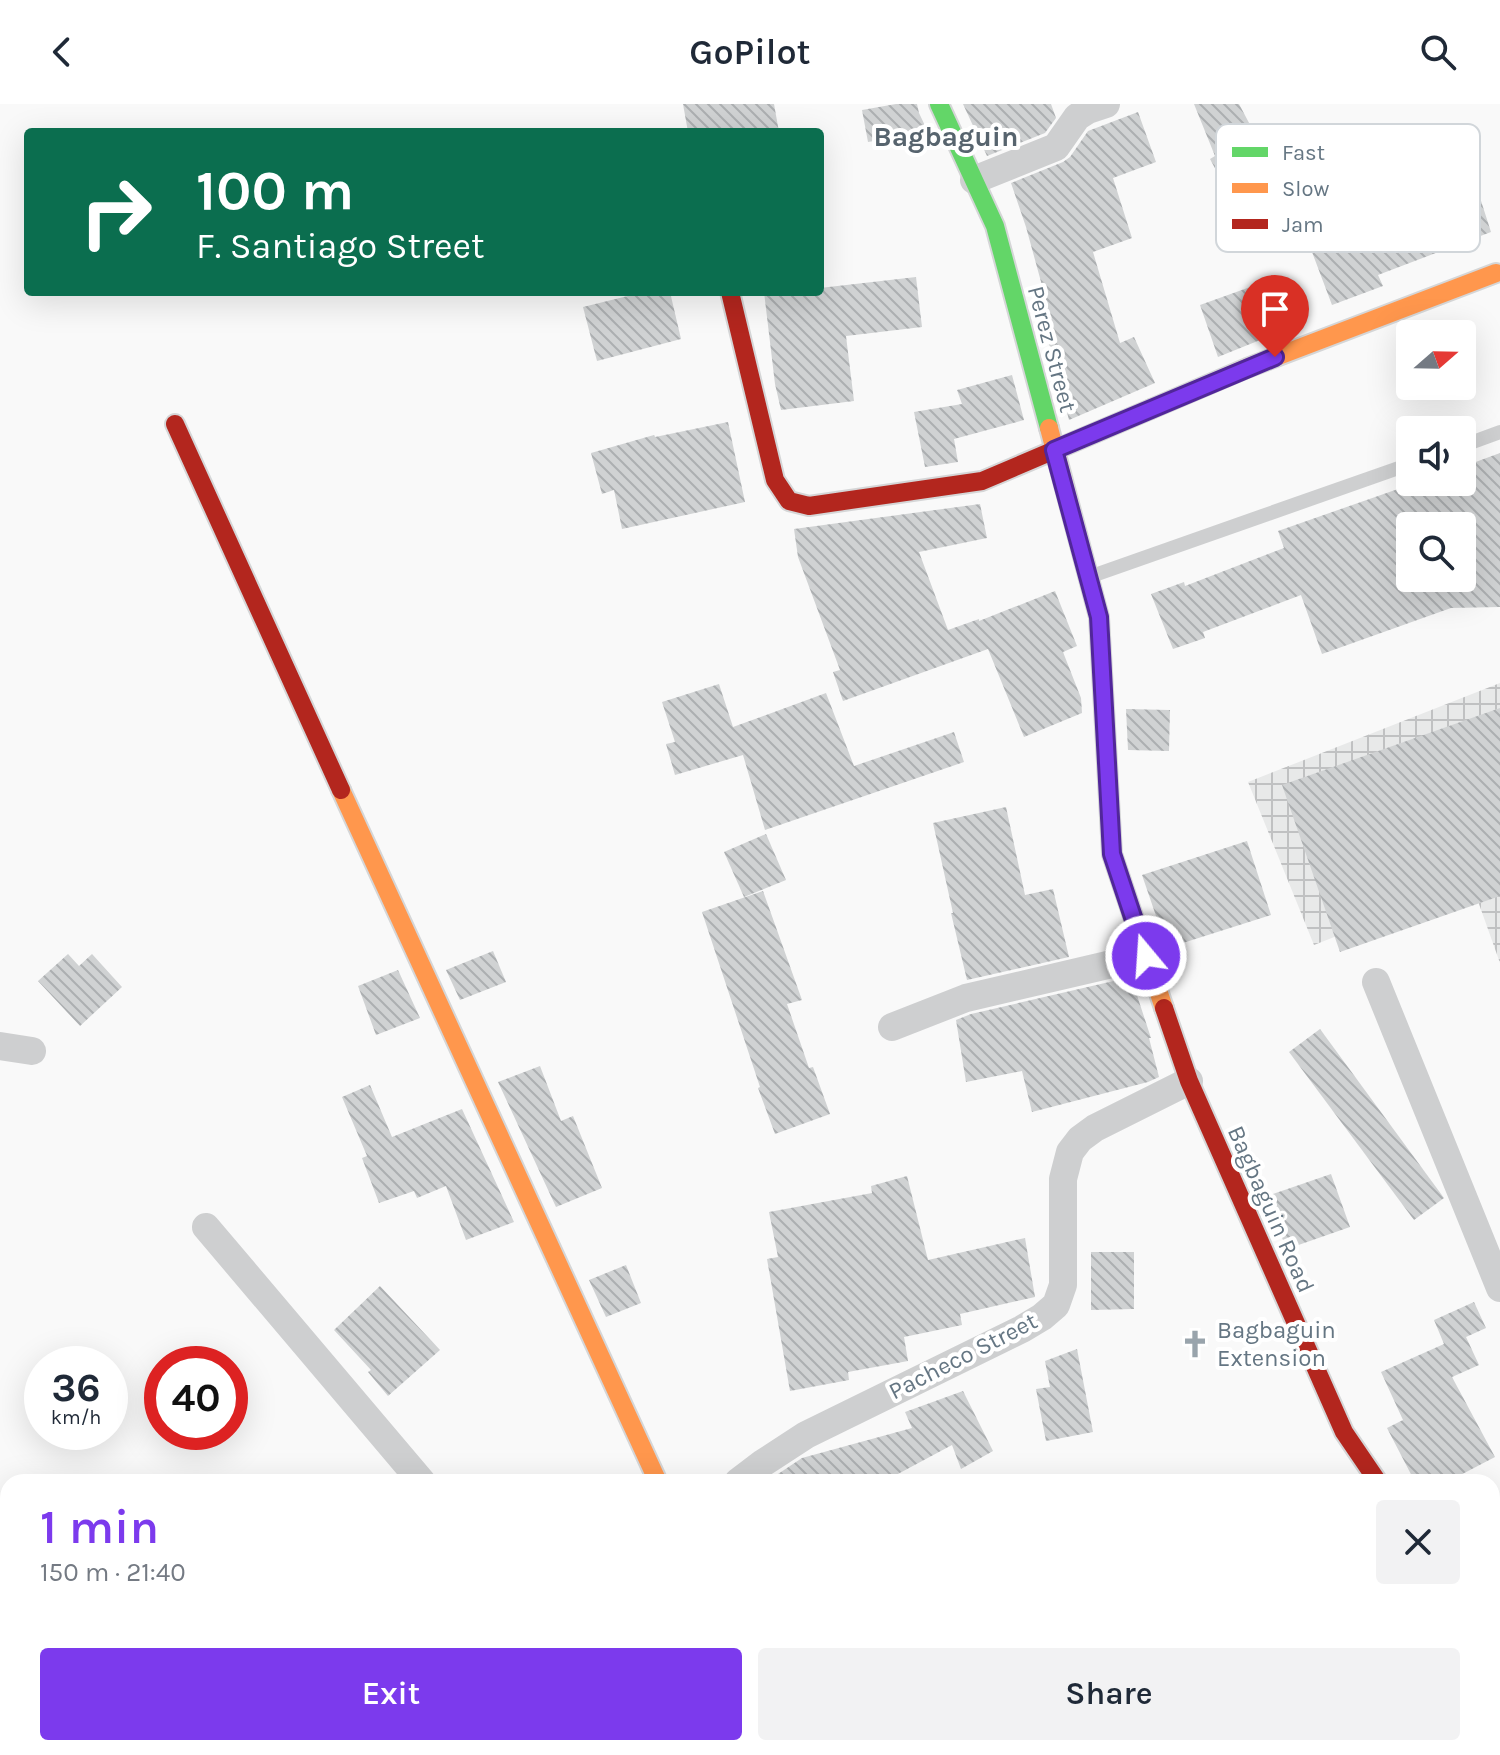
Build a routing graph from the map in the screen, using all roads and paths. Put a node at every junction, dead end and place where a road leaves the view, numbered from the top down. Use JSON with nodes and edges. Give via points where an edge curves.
{"nodes":[{"id":1,"x":939,"y":104,"type":"edge"},
{"id":2,"x":1106,"y":104,"type":"edge"},
{"id":3,"x":974,"y":180,"type":"junction"},
{"id":4,"x":1496,"y":273,"type":"dead end"},
{"id":5,"x":731,"y":296,"type":"edge"},
{"id":6,"x":175,"y":424,"type":"dead end"},
{"id":7,"x":1500,"y":432,"type":"edge"},
{"id":8,"x":1476,"y":441,"type":"edge"},
{"id":9,"x":1054,"y":450,"type":"junction"},
{"id":10,"x":1396,"y":469,"type":"edge"},
{"id":11,"x":1089,"y":577,"type":"junction"},
{"id":12,"x":1146,"y":956,"type":"junction"},
{"id":13,"x":1376,"y":982,"type":"dead end"},
{"id":14,"x":892,"y":1027,"type":"dead end"},
{"id":15,"x":0,"y":1046,"type":"edge"},
{"id":16,"x":32,"y":1051,"type":"dead end"},
{"id":17,"x":1189,"y":1081,"type":"junction"},
{"id":18,"x":206,"y":1227,"type":"dead end"},
{"id":19,"x":1500,"y":1288,"type":"edge"},
{"id":20,"x":415,"y":1474,"type":"edge"},
{"id":21,"x":654,"y":1474,"type":"edge"},
{"id":22,"x":749,"y":1474,"type":"edge"},
{"id":23,"x":1371,"y":1474,"type":"edge"}],
"edges":[{"from":1,"to":3,"type":"street","name":"Perez Street"},
{"from":2,"to":3,"type":"street","via":[[1077,117],[1056,147]]},
{"from":3,"to":9,"type":"street","name":"Perez Street","via":[[995,226]]},
{"from":4,"to":9,"type":"street","via":[[1247,368]]},
{"from":5,"to":9,"type":"street","via":[[775,480],[789,501],[809,506],[982,481]]},
{"from":6,"to":21,"type":"street"},
{"from":7,"to":8,"type":"lane"},
{"from":9,"to":11,"type":"street","name":"Perez Street"},
{"from":10,"to":11,"type":"lane"},
{"from":11,"to":12,"type":"street","name":"Perez Street","via":[[1099,617],[1112,854]]},
{"from":12,"to":14,"type":"street","via":[[966,998]]},
{"from":12,"to":17,"type":"street","name":"Perez Street"},
{"from":13,"to":19,"type":"street"},
{"from":15,"to":16,"type":"street"},
{"from":17,"to":22,"type":"street","name":"Pacheco Street","via":[[1095,1128],[1070,1152],[1063,1179],[1063,1285],[1056,1305],[1022,1329],[806,1435]]},
{"from":17,"to":23,"type":"street","name":"Bagbaguin Road","via":[[1344,1432]]},
{"from":18,"to":20,"type":"street"}]}
